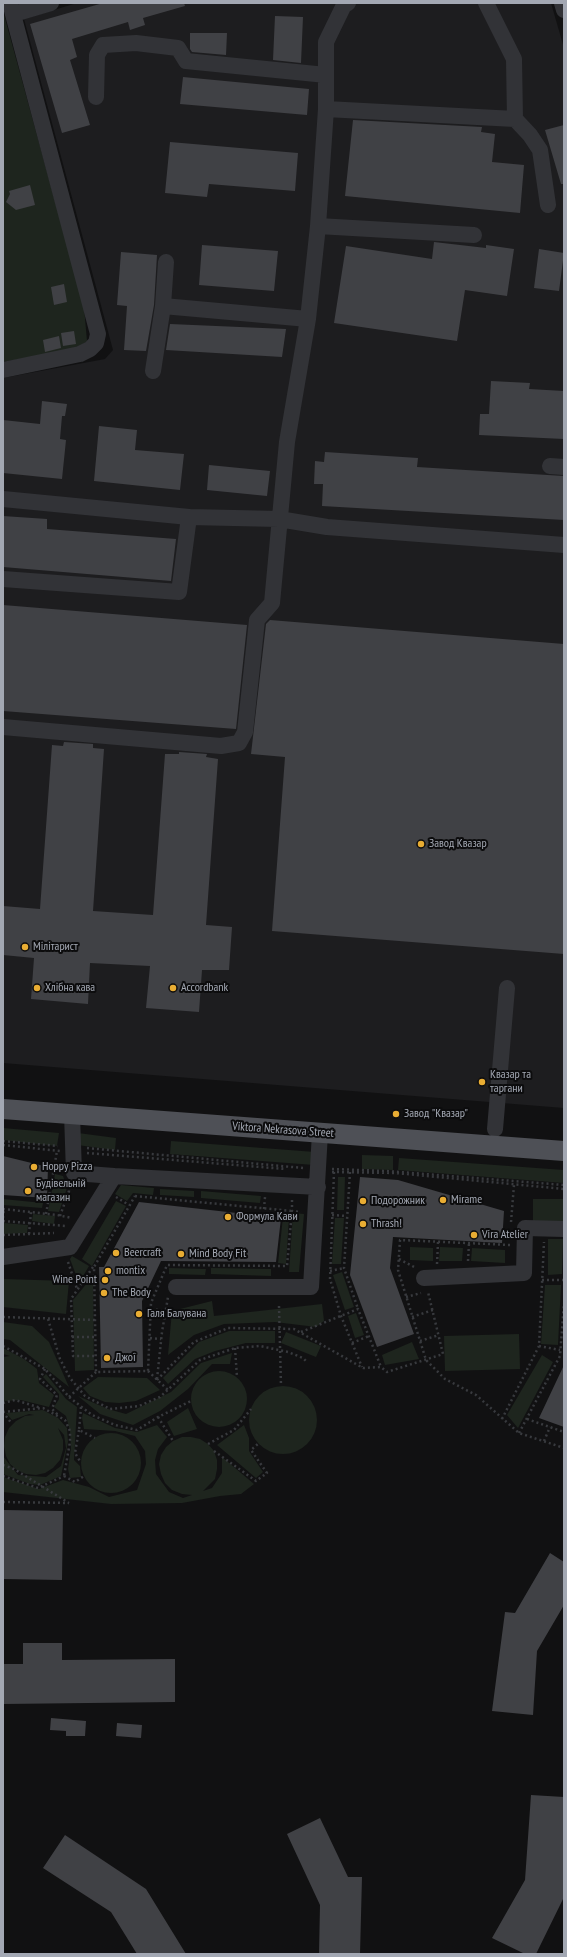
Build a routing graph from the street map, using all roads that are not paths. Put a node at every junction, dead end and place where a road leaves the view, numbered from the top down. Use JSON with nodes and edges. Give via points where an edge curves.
{"nodes":[{"id":1,"x":51,"y":3,"type":"edge"},
{"id":2,"x":348,"y":3,"type":"edge"},
{"id":3,"x":486,"y":3,"type":"edge"},
{"id":4,"x":562,"y":3,"type":"edge"},
{"id":5,"x":12,"y":8,"type":"edge"},
{"id":6,"x":564,"y":10,"type":"edge"},
{"id":7,"x":326,"y":75,"type":"junction"},
{"id":8,"x":96,"y":97,"type":"dead end"},
{"id":9,"x":326,"y":109,"type":"junction"},
{"id":10,"x":515,"y":119,"type":"junction"},
{"id":11,"x":548,"y":205,"type":"dead end"},
{"id":12,"x":318,"y":226,"type":"junction"},
{"id":13,"x":474,"y":235,"type":"dead end"},
{"id":14,"x":166,"y":262,"type":"dead end"},
{"id":15,"x":163,"y":306,"type":"junction"},
{"id":16,"x":308,"y":319,"type":"junction"},
{"id":17,"x":3,"y":370,"type":"edge"},
{"id":18,"x":153,"y":371,"type":"dead end"},
{"id":19,"x":3,"y":499,"type":"edge"},
{"id":20,"x":189,"y":517,"type":"junction"},
{"id":21,"x":279,"y":519,"type":"junction"},
{"id":22,"x":564,"y":545,"type":"edge"},
{"id":23,"x":3,"y":579,"type":"edge"},
{"id":24,"x":3,"y":727,"type":"edge"},
{"id":25,"x":507,"y":988,"type":"dead end"},
{"id":26,"x":3,"y":1108,"type":"edge"},
{"id":27,"x":72,"y":1114,"type":"junction"},
{"id":28,"x":495,"y":1129,"type":"dead end"},
{"id":29,"x":320,"y":1133,"type":"junction"},
{"id":30,"x":564,"y":1151,"type":"edge"},
{"id":31,"x":114,"y":1176,"type":"junction"},
{"id":32,"x":318,"y":1187,"type":"junction"},
{"id":33,"x":564,"y":1230,"type":"edge"},
{"id":34,"x":3,"y":1257,"type":"edge"},
{"id":35,"x":430,"y":1280,"type":"road end"},
{"id":36,"x":176,"y":1287,"type":"road end"}],
"edges":[{"from":1,"to":5,"type":"street"},
{"from":2,"to":7,"type":"street","via":[[344,5],[326,42]]},
{"from":3,"to":10,"type":"street","via":[[514,59]]},
{"from":4,"to":6,"type":"street"},
{"from":5,"to":17,"type":"street","via":[[98,334],[96,343],[80,354]]},
{"from":7,"to":8,"type":"street","via":[[186,61],[178,48],[136,43],[103,45],[96,55]]},
{"from":7,"to":9,"type":"street"},
{"from":9,"to":10,"type":"street"},
{"from":9,"to":12,"type":"street"},
{"from":10,"to":11,"type":"street","via":[[540,150]]},
{"from":12,"to":13,"type":"street"},
{"from":12,"to":16,"type":"street"},
{"from":14,"to":15,"type":"street"},
{"from":15,"to":16,"type":"street"},
{"from":15,"to":18,"type":"street"},
{"from":16,"to":21,"type":"street","via":[[287,442]]},
{"from":19,"to":20,"type":"street"},
{"from":20,"to":21,"type":"street"},
{"from":20,"to":23,"type":"street","via":[[180,592]]},
{"from":21,"to":22,"type":"street","via":[[327,527]]},
{"from":21,"to":24,"type":"street","via":[[272,602],[256,620],[245,732],[239,743],[221,746]]},
{"from":25,"to":28,"type":"street"},
{"from":26,"to":27,"type":"main road","name":"Viktora Nekrasova Street"},
{"from":27,"to":29,"type":"main road","name":"Viktora Nekrasova Street"},
{"from":27,"to":31,"type":"street","via":[[74,1172]]},
{"from":29,"to":30,"type":"main road","name":"Viktora Nekrasova Street"},
{"from":29,"to":32,"type":"street","via":[[324,1171]]},
{"from":31,"to":32,"type":"street"},
{"from":31,"to":34,"type":"street","via":[[70,1247]]},
{"from":32,"to":36,"type":"street","via":[[311,1287]]},
{"from":33,"to":35,"type":"street","via":[[525,1228],[524,1273]]}]}
